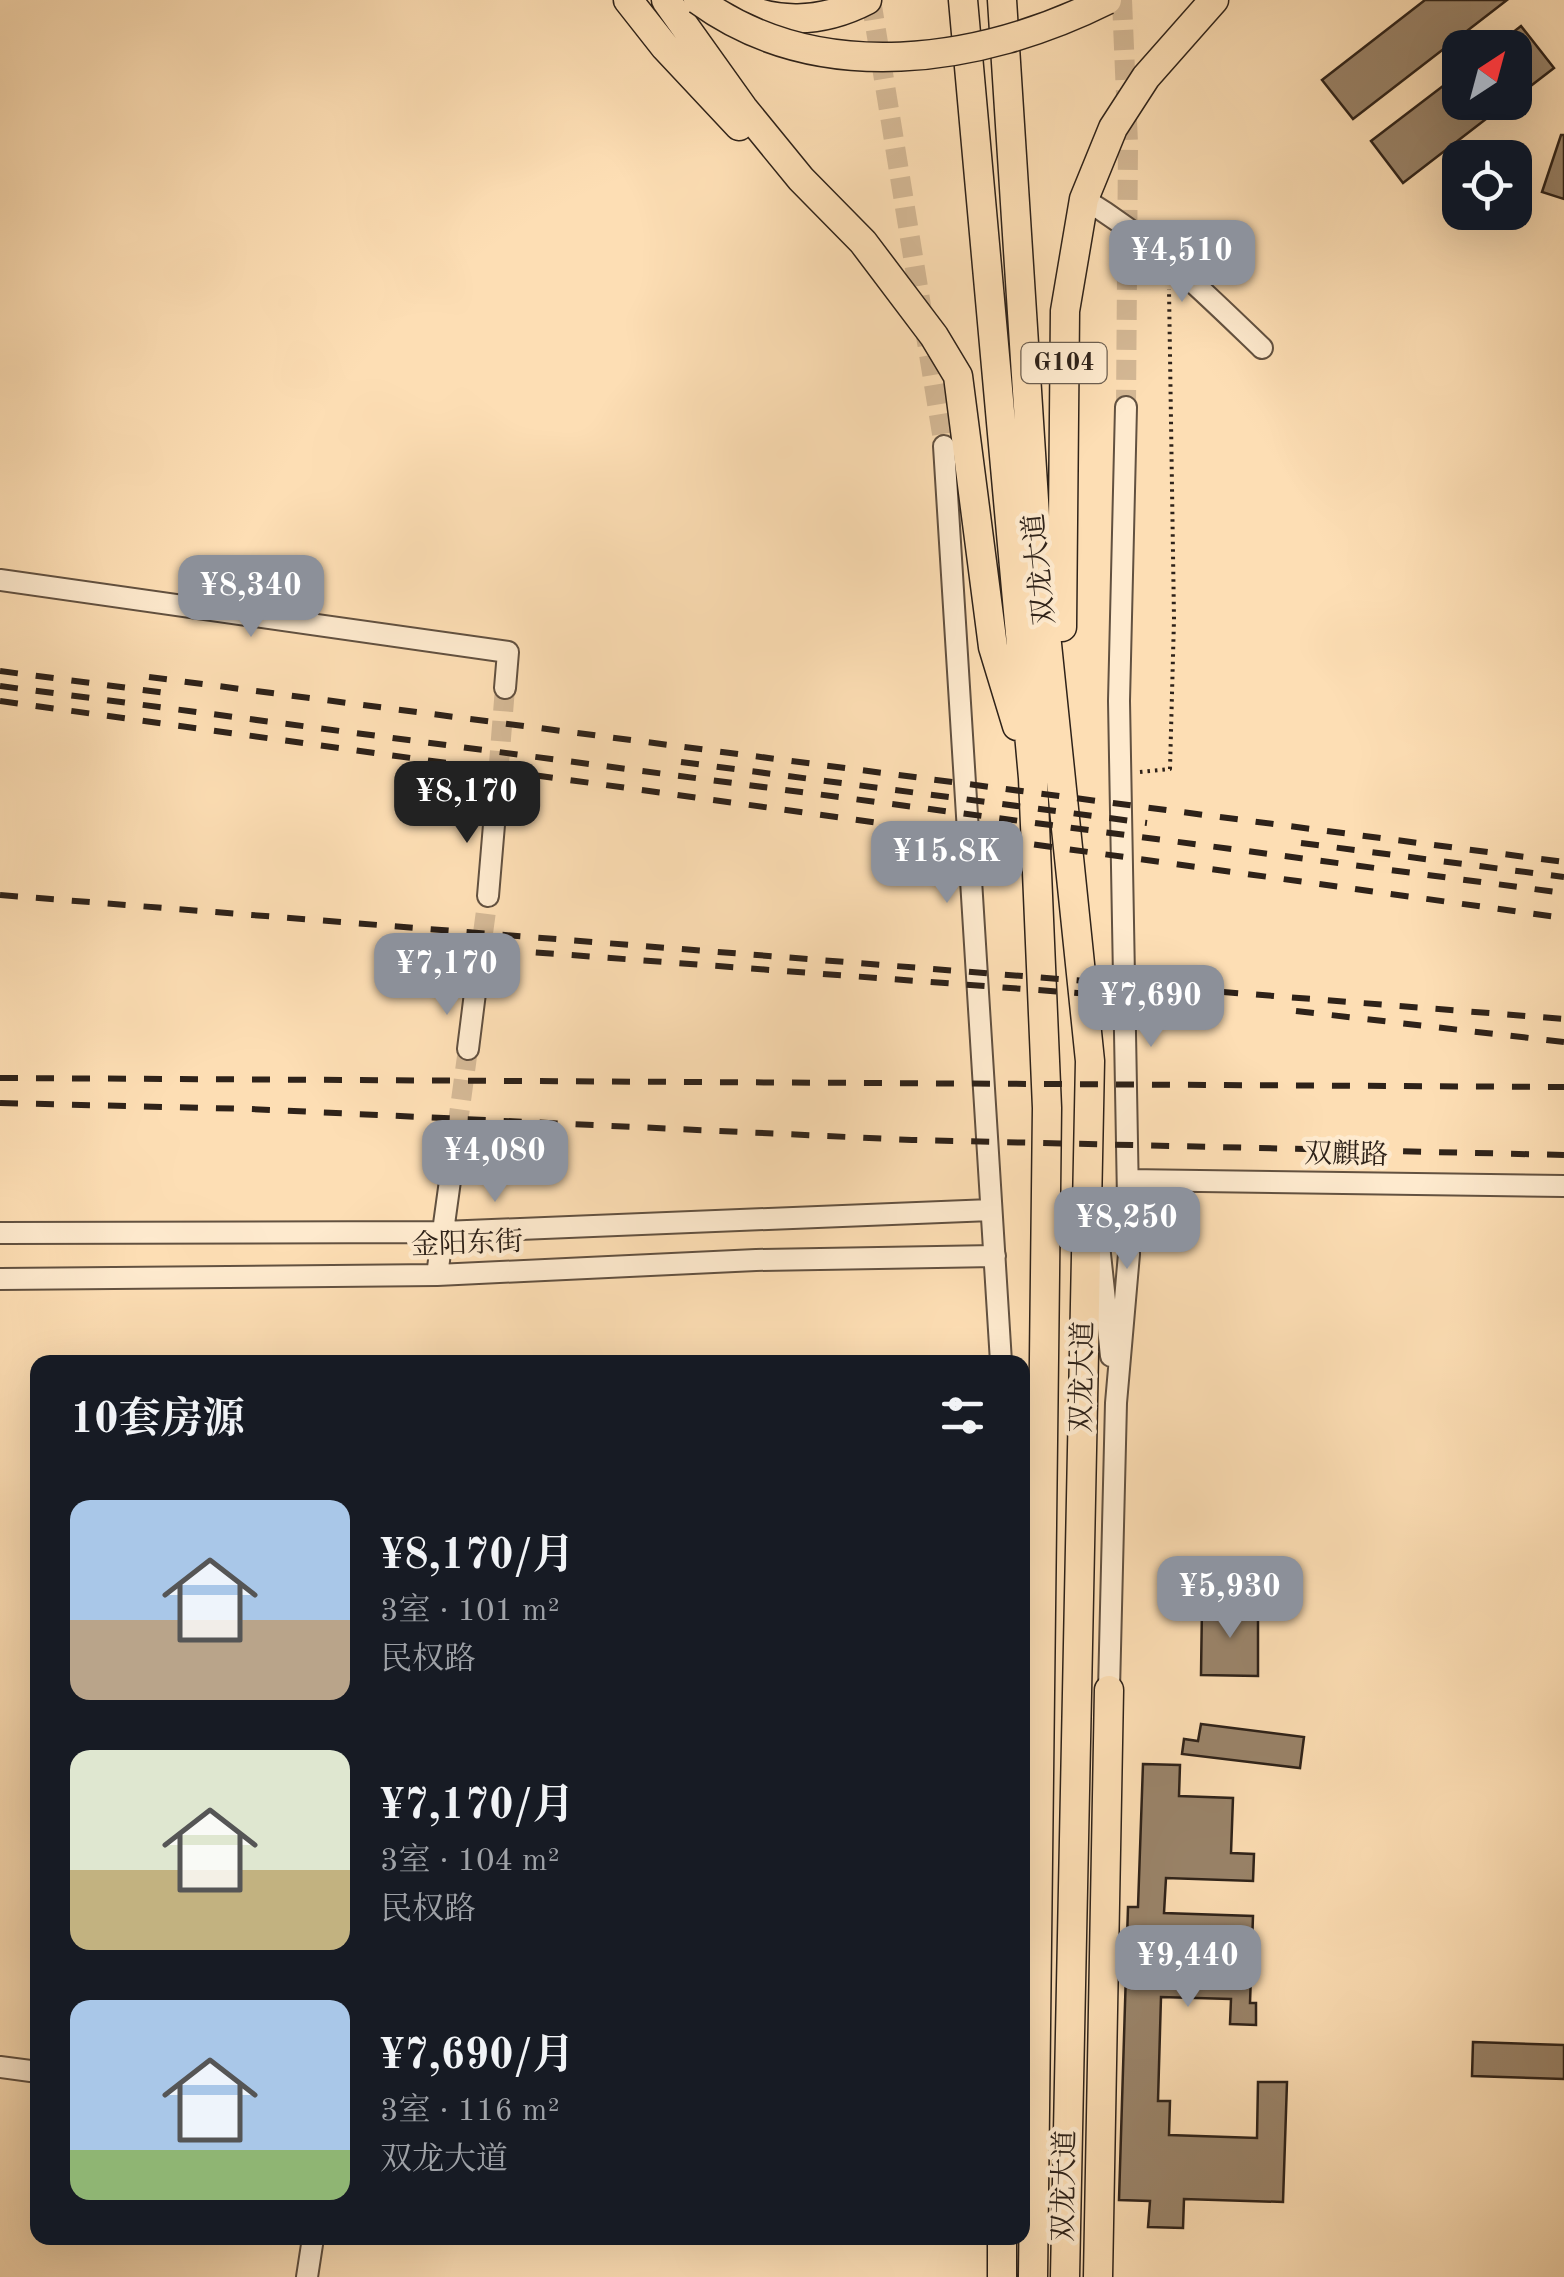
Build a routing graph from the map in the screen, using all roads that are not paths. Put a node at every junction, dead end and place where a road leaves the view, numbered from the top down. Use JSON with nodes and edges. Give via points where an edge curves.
{"nodes":[{"id":1,"x":628,"y":0,"type":"edge"},
{"id":2,"x":666,"y":0,"type":"edge"},
{"id":3,"x":698,"y":0,"type":"edge"},
{"id":4,"x":730,"y":0,"type":"edge"},
{"id":5,"x":867,"y":0,"type":"edge"},
{"id":6,"x":963,"y":0,"type":"edge"},
{"id":7,"x":1002,"y":0,"type":"edge"},
{"id":8,"x":1107,"y":0,"type":"edge"},
{"id":9,"x":1214,"y":0,"type":"edge"},
{"id":10,"x":1084,"y":199,"type":"junction"},
{"id":11,"x":822,"y":200,"type":"junction"},
{"id":12,"x":1262,"y":348,"type":"dead end"},
{"id":13,"x":1126,"y":407,"type":"tunnel mouth"},
{"id":14,"x":944,"y":446,"type":"tunnel mouth"},
{"id":15,"x":0,"y":580,"type":"edge"},
{"id":16,"x":505,"y":688,"type":"tunnel mouth"},
{"id":17,"x":1063,"y":768,"type":"junction"},
{"id":18,"x":1033,"y":778,"type":"junction"},
{"id":19,"x":496,"y":801,"type":"tunnel mouth"},
{"id":20,"x":488,"y":896,"type":"tunnel mouth"},
{"id":21,"x":476,"y":994,"type":"tunnel mouth"},
{"id":22,"x":468,"y":1049,"type":"tunnel mouth"},
{"id":23,"x":1088,"y":1146,"type":"junction"},
{"id":24,"x":453,"y":1159,"type":"tunnel mouth"},
{"id":25,"x":1128,"y":1180,"type":"junction"},
{"id":26,"x":1564,"y":1186,"type":"edge"},
{"id":27,"x":991,"y":1210,"type":"junction"},
{"id":28,"x":443,"y":1232,"type":"junction"},
{"id":29,"x":0,"y":1233,"type":"edge"},
{"id":30,"x":996,"y":1256,"type":"junction"},
{"id":31,"x":437,"y":1275,"type":"junction"},
{"id":32,"x":0,"y":1279,"type":"edge"},
{"id":33,"x":1001,"y":1355,"type":"edge"},
{"id":34,"x":1116,"y":1403,"type":"junction"},
{"id":35,"x":1109,"y":1690,"type":"joint"},
{"id":36,"x":0,"y":2067,"type":"edge"},
{"id":37,"x":30,"y":2071,"type":"edge"},
{"id":38,"x":312,"y":2245,"type":"edge"},
{"id":39,"x":1002,"y":2245,"type":"edge"},
{"id":40,"x":307,"y":2277,"type":"edge"},
{"id":41,"x":1002,"y":2277,"type":"edge"},
{"id":42,"x":1034,"y":2277,"type":"edge"},
{"id":43,"x":1065,"y":2277,"type":"edge"},
{"id":44,"x":1098,"y":2277,"type":"edge"}],
"edges":[{"from":1,"to":11,"type":"highway","via":[[702,90]]},
{"from":2,"to":11,"type":"highway","via":[[742,108]]},
{"from":3,"to":8,"type":"highway","bridge":true,"via":[[746,29],[802,48],[894,57],[984,47]]},
{"from":4,"to":5,"type":"highway","via":[[776,19],[816,18]]},
{"from":6,"to":18,"type":"highway","name":"双龙大道"},
{"from":7,"to":17,"type":"highway","name":"双龙大道","via":[[1037,547]]},
{"from":9,"to":10,"type":"highway","number":"G104","via":[[1146,77],[1113,128]]},
{"from":10,"to":12,"type":"street","via":[[1169,258]]},
{"from":10,"to":17,"type":"highway","number":"G104","via":[[1064,311]]},
{"from":11,"to":18,"type":"highway","via":[[863,242],[958,376],[993,646]]},
{"from":13,"to":25,"type":"street","via":[[1120,773]]},
{"from":14,"to":27,"type":"street"},
{"from":15,"to":16,"type":"street","via":[[508,652]]},
{"from":17,"to":23,"type":"highway","name":"双龙大道","number":"G104","via":[[1090,1061]]},
{"from":18,"to":42,"type":"highway","name":"双龙大道","via":[[1047,1108]]},
{"from":19,"to":20,"type":"street"},
{"from":21,"to":22,"type":"street"},
{"from":23,"to":34,"type":"street"},
{"from":23,"to":43,"type":"highway","name":"双龙大道","number":"G104"},
{"from":24,"to":28,"type":"street"},
{"from":25,"to":26,"type":"street","name":"双麒路"},
{"from":25,"to":34,"type":"street"},
{"from":27,"to":28,"type":"street","name":"金阳东街"},
{"from":27,"to":30,"type":"street"},
{"from":28,"to":29,"type":"street","name":"金阳东街"},
{"from":28,"to":31,"type":"street"},
{"from":30,"to":31,"type":"street","name":"金阳东街"},
{"from":30,"to":33,"type":"street"},
{"from":31,"to":32,"type":"street","name":"金阳东街"},
{"from":34,"to":35,"type":"street"},
{"from":35,"to":44,"type":"highway","name":"双龙大道"},
{"from":36,"to":37,"type":"street"},
{"from":38,"to":40,"type":"street"},
{"from":39,"to":41,"type":"highway"}]}
